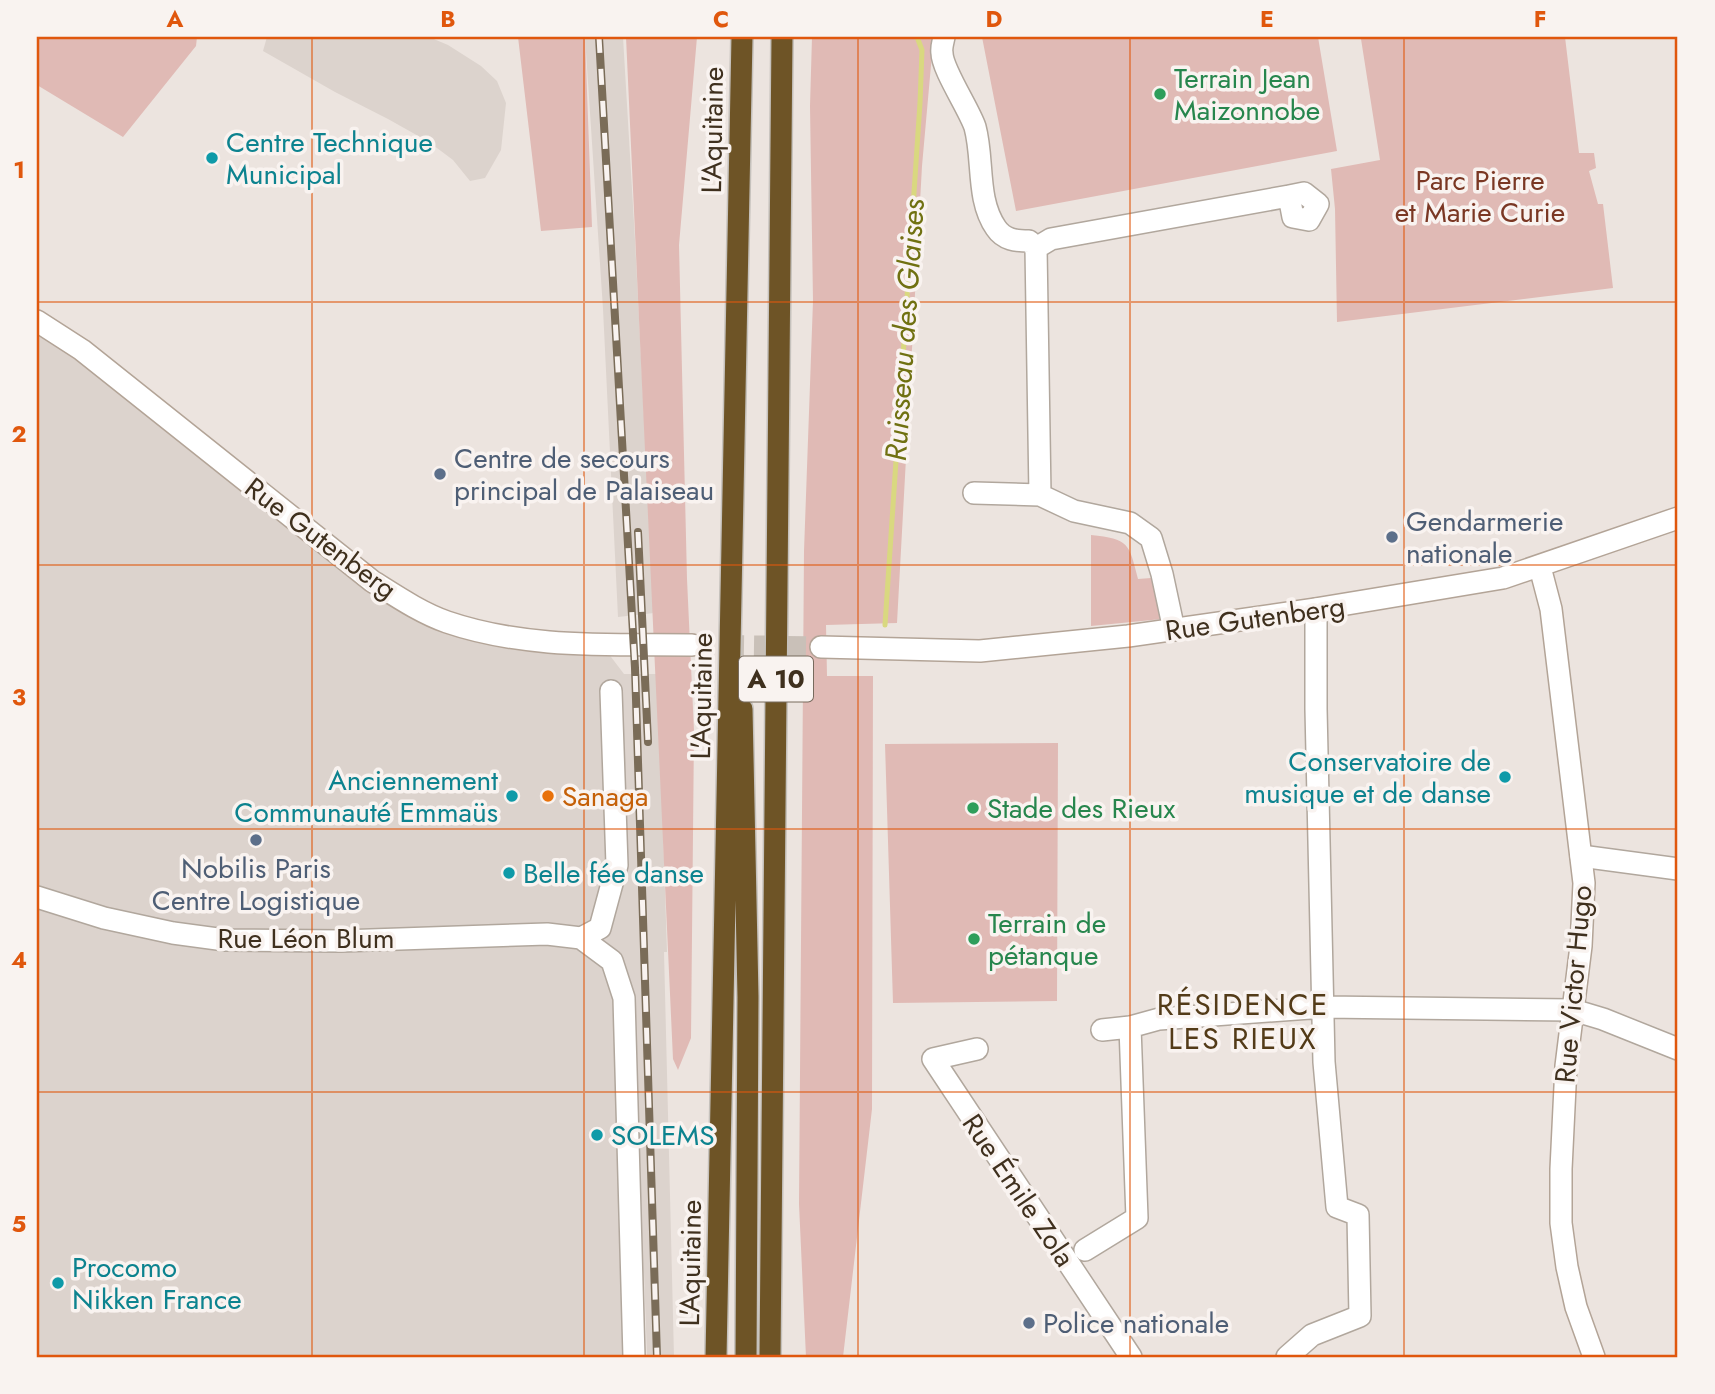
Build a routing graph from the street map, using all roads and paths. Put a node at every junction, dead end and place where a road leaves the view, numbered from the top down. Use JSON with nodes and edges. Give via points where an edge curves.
{"nodes":[{"id":1,"x":742,"y":37,"type":"edge"},
{"id":2,"x":782,"y":37,"type":"edge"},
{"id":3,"x":944,"y":37,"type":"edge"},
{"id":4,"x":1289,"y":196,"type":"dead end"},
{"id":5,"x":1036,"y":248,"type":"junction"},
{"id":6,"x":37,"y":321,"type":"edge"},
{"id":7,"x":974,"y":494,"type":"dead end"},
{"id":8,"x":1040,"y":495,"type":"junction"},
{"id":9,"x":1678,"y":518,"type":"edge"},
{"id":10,"x":1540,"y":567,"type":"junction"},
{"id":11,"x":731,"y":596,"type":"junction"},
{"id":12,"x":1316,"y":609,"type":"junction"},
{"id":13,"x":1174,"y":630,"type":"junction"},
{"id":14,"x":692,"y":645,"type":"tunnel mouth"},
{"id":15,"x":821,"y":647,"type":"tunnel mouth"},
{"id":16,"x":611,"y":691,"type":"dead end"},
{"id":17,"x":1581,"y":856,"type":"junction"},
{"id":18,"x":1678,"y":869,"type":"edge"},
{"id":19,"x":37,"y":897,"type":"edge"},
{"id":20,"x":581,"y":938,"type":"junction"},
{"id":21,"x":1324,"y":1007,"type":"junction"},
{"id":22,"x":1573,"y":1010,"type":"junction"},
{"id":23,"x":1130,"y":1027,"type":"junction"},
{"id":24,"x":1102,"y":1030,"type":"dead end"},
{"id":25,"x":977,"y":1049,"type":"dead end"},
{"id":26,"x":1678,"y":1049,"type":"edge"},
{"id":27,"x":1085,"y":1250,"type":"dead end"},
{"id":28,"x":634,"y":1357,"type":"edge"},
{"id":29,"x":716,"y":1357,"type":"edge"},
{"id":30,"x":746,"y":1357,"type":"edge"},
{"id":31,"x":770,"y":1357,"type":"edge"},
{"id":32,"x":1131,"y":1357,"type":"edge"},
{"id":33,"x":1287,"y":1357,"type":"edge"},
{"id":34,"x":1594,"y":1357,"type":"edge"}],
"edges":[{"from":1,"to":11,"type":"highway","name":"L'Aquitaine","number":"A 10"},
{"from":2,"to":31,"type":"highway","number":"A 10"},
{"from":3,"to":5,"type":"street","via":[[941,55],[974,126],[988,216],[997,231],[1013,241],[1029,241]]},
{"from":4,"to":5,"type":"street","via":[[1051,239]]},
{"from":5,"to":8,"type":"street"},
{"from":6,"to":14,"type":"street","name":"Rue Gutenberg","via":[[82,350],[372,581],[415,607],[447,622],[530,640]]},
{"from":7,"to":8,"type":"street"},
{"from":8,"to":13,"type":"street","via":[[1074,511],[1130,523],[1151,538]]},
{"from":9,"to":10,"type":"street","name":"Rue Gutenberg"},
{"from":10,"to":12,"type":"street","name":"Rue Gutenberg","via":[[1482,583]]},
{"from":10,"to":17,"type":"street","name":"Rue Victor Hugo","via":[[1551,609]]},
{"from":11,"to":29,"type":"highway","name":"L'Aquitaine","number":"A 10"},
{"from":11,"to":30,"type":"highway","via":[[741,639],[748,997]]},
{"from":12,"to":13,"type":"street","name":"Rue Gutenberg"},
{"from":12,"to":21,"type":"street"},
{"from":13,"to":15,"type":"street","name":"Rue Gutenberg","via":[[980,651]]},
{"from":16,"to":20,"type":"street","via":[[617,865],[600,928]]},
{"from":17,"to":18,"type":"street"},
{"from":17,"to":22,"type":"street","name":"Rue Victor Hugo","via":[[1584,912]]},
{"from":19,"to":20,"type":"street","name":"Rue Léon Blum","via":[[116,920],[225,940],[547,934]]},
{"from":20,"to":28,"type":"street","via":[[612,961],[624,998]]},
{"from":21,"to":22,"type":"street"},
{"from":21,"to":23,"type":"street","via":[[1159,1019]]},
{"from":21,"to":33,"type":"street","via":[[1336,1207],[1358,1215],[1360,1316],[1312,1335]]},
{"from":22,"to":26,"type":"street"},
{"from":22,"to":34,"type":"street","name":"Rue Victor Hugo","via":[[1566,1066],[1561,1223],[1576,1307]]},
{"from":23,"to":24,"type":"street"},
{"from":23,"to":27,"type":"street","via":[[1137,1218]]},
{"from":25,"to":32,"type":"street","name":"Rue Émile Zola","via":[[933,1059]]}]}
